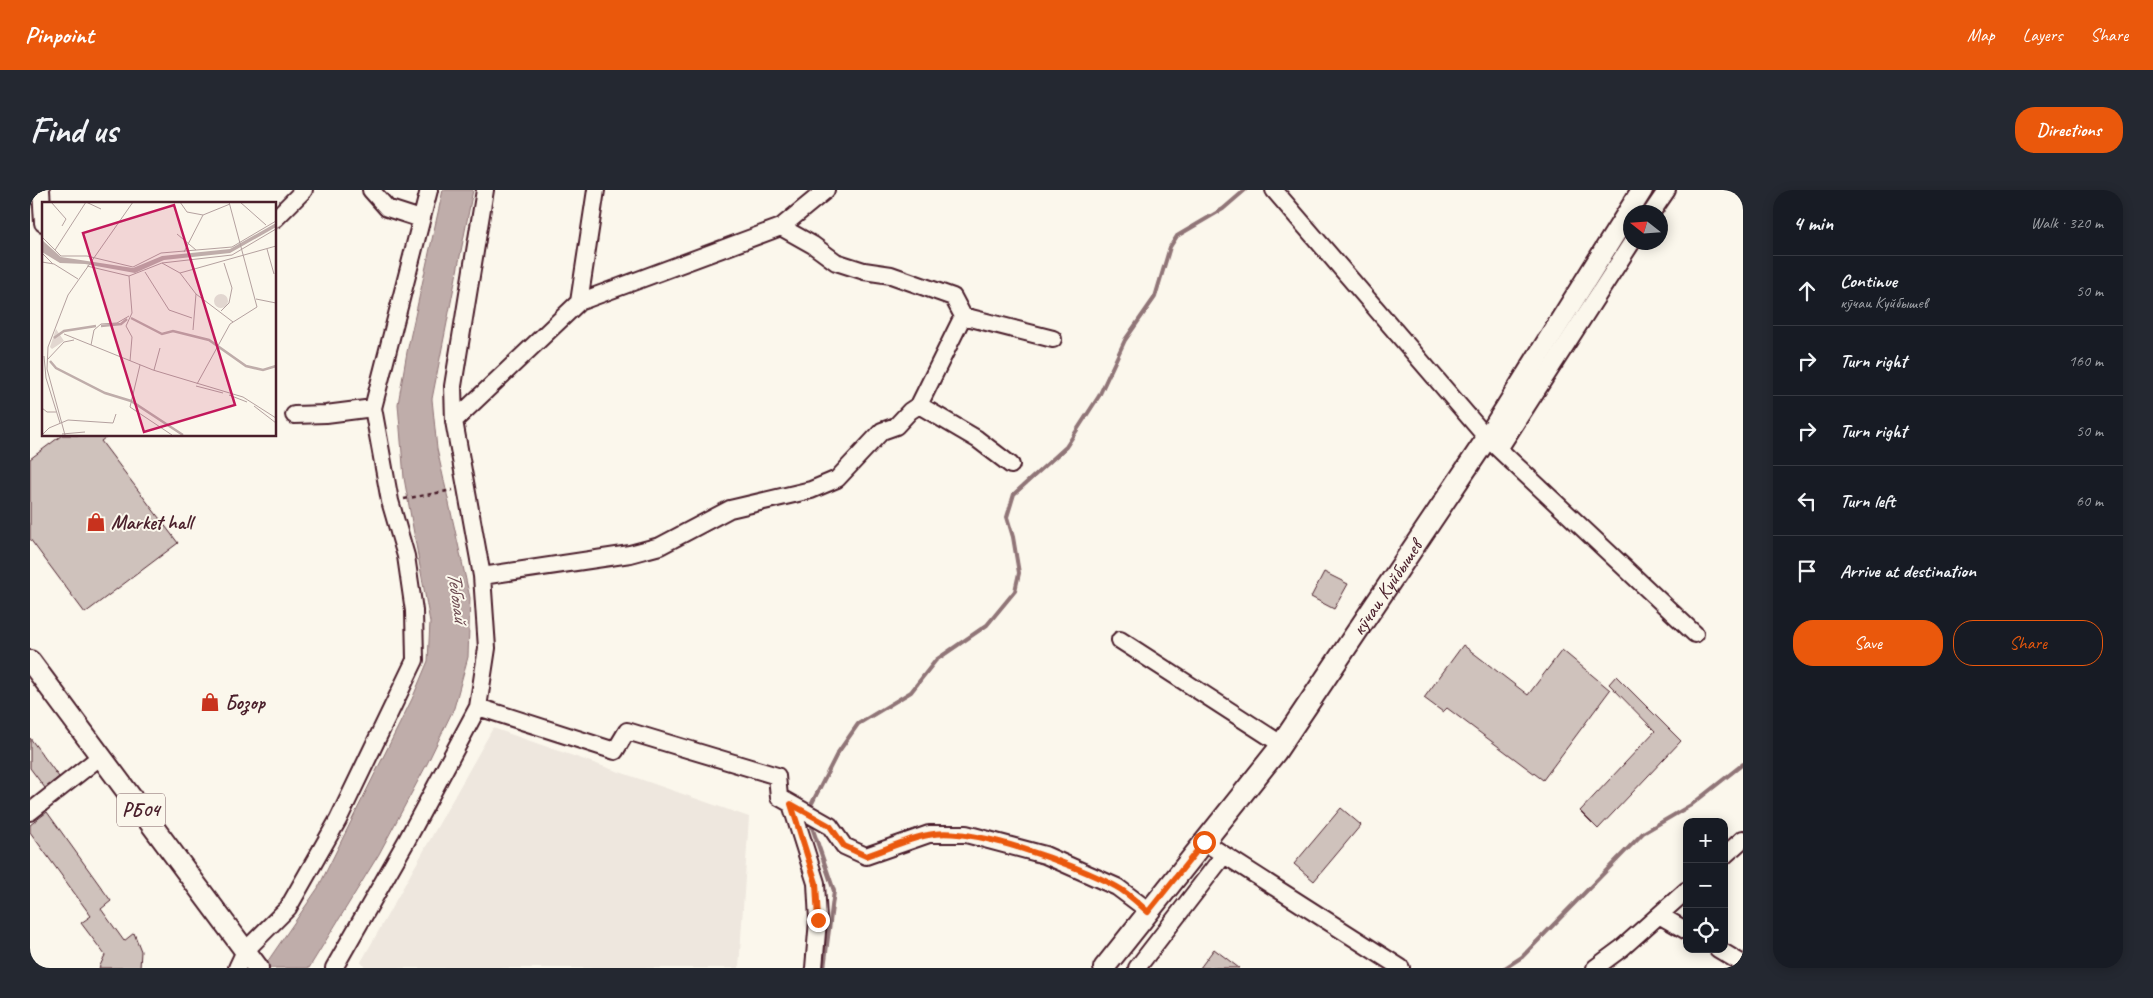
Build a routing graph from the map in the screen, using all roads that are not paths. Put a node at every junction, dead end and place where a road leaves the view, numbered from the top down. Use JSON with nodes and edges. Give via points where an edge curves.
{"nodes":[{"id":1,"x":41,"y":190,"type":"edge"},
{"id":2,"x":304,"y":190,"type":"edge"},
{"id":3,"x":371,"y":190,"type":"edge"},
{"id":4,"x":429,"y":190,"type":"edge"},
{"id":5,"x":485,"y":190,"type":"edge"},
{"id":6,"x":596,"y":190,"type":"edge"},
{"id":7,"x":826,"y":190,"type":"edge"},
{"id":8,"x":1274,"y":190,"type":"edge"},
{"id":9,"x":1642,"y":190,"type":"edge"},
{"id":10,"x":1667,"y":190,"type":"edge"},
{"id":11,"x":1657,"y":205,"type":"edge"},
{"id":12,"x":42,"y":207,"type":"edge"},
{"id":13,"x":276,"y":218,"type":"edge"},
{"id":14,"x":422,"y":219,"type":"junction"},
{"id":15,"x":782,"y":227,"type":"junction"},
{"id":16,"x":1626,"y":250,"type":"edge"},
{"id":17,"x":579,"y":302,"type":"junction"},
{"id":18,"x":963,"y":316,"type":"junction"},
{"id":19,"x":1053,"y":340,"type":"dead end"},
{"id":20,"x":919,"y":405,"type":"junction"},
{"id":21,"x":373,"y":408,"type":"junction"},
{"id":22,"x":294,"y":414,"type":"dead end"},
{"id":23,"x":454,"y":421,"type":"junction"},
{"id":24,"x":1493,"y":444,"type":"junction"},
{"id":25,"x":1011,"y":465,"type":"dead end"},
{"id":26,"x":482,"y":576,"type":"junction"},
{"id":27,"x":1695,"y":634,"type":"dead end"},
{"id":28,"x":1120,"y":640,"type":"dead end"},
{"id":29,"x":30,"y":661,"type":"edge"},
{"id":30,"x":478,"y":707,"type":"junction"},
{"id":31,"x":1281,"y":744,"type":"junction"},
{"id":32,"x":101,"y":756,"type":"junction"},
{"id":33,"x":803,"y":811,"type":"junction"},
{"id":34,"x":30,"y":812,"type":"edge"},
{"id":35,"x":1743,"y":839,"type":"edge"},
{"id":36,"x":1204,"y":842,"type":"junction"},
{"id":37,"x":1728,"y":852,"type":"edge"},
{"id":38,"x":1224,"y":855,"type":"junction"},
{"id":39,"x":1683,"y":894,"type":"edge"},
{"id":40,"x":1148,"y":912,"type":"junction"},
{"id":41,"x":1659,"y":915,"type":"junction"},
{"id":42,"x":1683,"y":929,"type":"edge"},
{"id":43,"x":1725,"y":953,"type":"edge"},
{"id":44,"x":248,"y":962,"type":"edge"},
{"id":45,"x":1743,"y":964,"type":"edge"},
{"id":46,"x":334,"y":968,"type":"edge"},
{"id":47,"x":814,"y":968,"type":"edge"},
{"id":48,"x":1104,"y":968,"type":"edge"},
{"id":49,"x":1137,"y":968,"type":"edge"},
{"id":50,"x":1401,"y":968,"type":"edge"},
{"id":51,"x":1595,"y":968,"type":"edge"}],
"edges":[{"from":1,"to":12,"type":"street"},
{"from":2,"to":13,"type":"street"},
{"from":3,"to":14,"type":"street","via":[[387,208]]},
{"from":4,"to":14,"type":"street"},
{"from":5,"to":23,"type":"street","via":[[453,386]]},
{"from":6,"to":17,"type":"street"},
{"from":7,"to":15,"type":"street"},
{"from":8,"to":24,"type":"street"},
{"from":9,"to":24,"type":"main road","name":"кӯчаи Куйбышев"},
{"from":10,"to":11,"type":"street"},
{"from":14,"to":21,"type":"street"},
{"from":15,"to":17,"type":"street"},
{"from":15,"to":18,"type":"street","via":[[836,262],[891,275],[952,297]]},
{"from":16,"to":24,"type":"street"},
{"from":17,"to":23,"type":"street"},
{"from":18,"to":19,"type":"street"},
{"from":18,"to":20,"type":"street"},
{"from":20,"to":25,"type":"street","via":[[977,439]]},
{"from":20,"to":26,"type":"street","via":[[896,426],[882,431],[837,479],[811,490],[730,509],[660,546],[630,554]]},
{"from":21,"to":22,"type":"street"},
{"from":21,"to":44,"type":"street","via":[[390,502],[406,556],[414,611],[415,660],[338,820],[288,908]]},
{"from":23,"to":26,"type":"street"},
{"from":24,"to":27,"type":"street"},
{"from":24,"to":31,"type":"main road","name":"кӯчаи Куйбышев"},
{"from":26,"to":30,"type":"street","via":[[487,648]]},
{"from":28,"to":31,"type":"street"},
{"from":29,"to":32,"type":"main road","number":"РБ04"},
{"from":30,"to":33,"type":"street","via":[[615,751],[627,731],[777,776],[779,797]]},
{"from":30,"to":46,"type":"street"},
{"from":31,"to":36,"type":"main road","name":"кӯчаи Куйбышев"},
{"from":32,"to":34,"type":"street"},
{"from":32,"to":44,"type":"main road","number":"РБ04"},
{"from":33,"to":40,"type":"street","via":[[830,826],[844,846],[866,856],[930,834],[966,834],[1045,855],[1117,887]]},
{"from":33,"to":47,"type":"street","via":[[816,883],[818,920]]},
{"from":35,"to":37,"type":"street"},
{"from":36,"to":38,"type":"street"},
{"from":36,"to":40,"type":"main road","name":"кӯчаи Куйбышев"},
{"from":38,"to":49,"type":"street"},
{"from":38,"to":50,"type":"street"},
{"from":39,"to":41,"type":"street"},
{"from":40,"to":48,"type":"main road","name":"кӯчаи Куйбышев"},
{"from":41,"to":42,"type":"street"},
{"from":41,"to":51,"type":"street"},
{"from":43,"to":45,"type":"street"}]}
